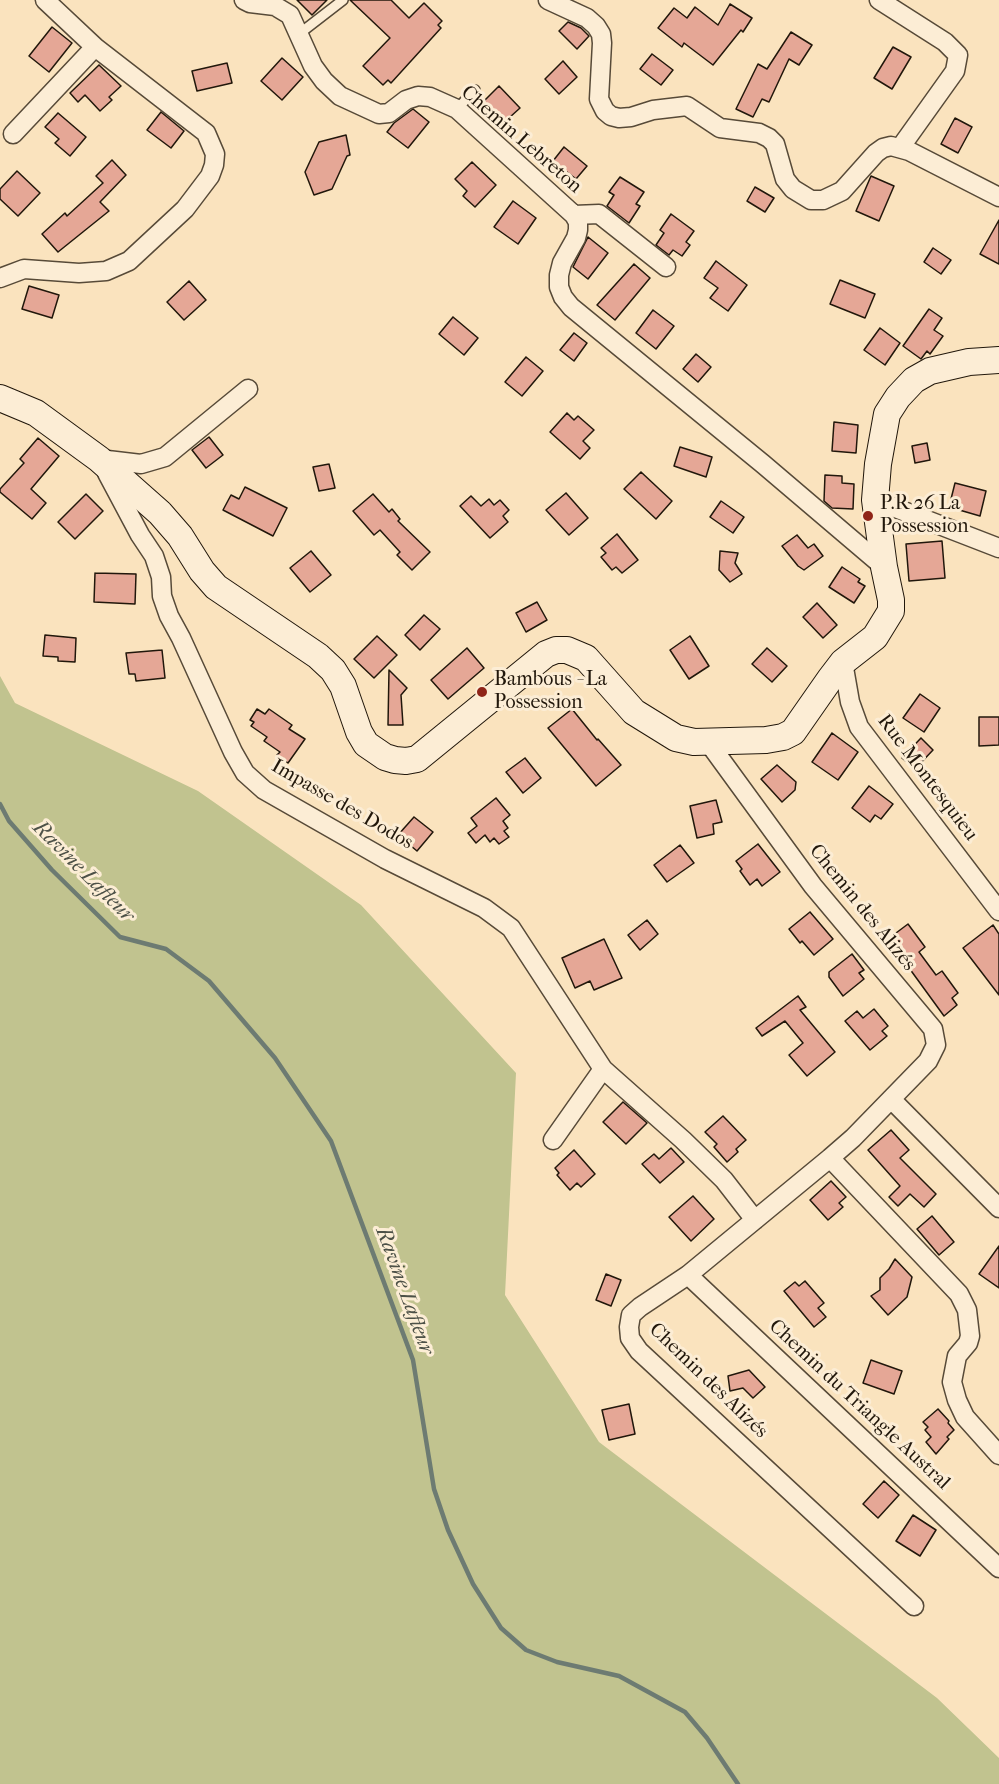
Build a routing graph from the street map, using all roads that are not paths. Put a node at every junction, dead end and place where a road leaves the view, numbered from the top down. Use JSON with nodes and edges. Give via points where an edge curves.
{"nodes":[{"id":1,"x":45,"y":0,"type":"edge"},
{"id":2,"x":244,"y":0,"type":"edge"},
{"id":3,"x":343,"y":0,"type":"edge"},
{"id":4,"x":548,"y":0,"type":"edge"},
{"id":5,"x":879,"y":0,"type":"edge"},
{"id":6,"x":299,"y":34,"type":"junction"},
{"id":7,"x":95,"y":47,"type":"junction"},
{"id":8,"x":475,"y":90,"type":"dead end"},
{"id":9,"x":457,"y":109,"type":"junction"},
{"id":10,"x":13,"y":134,"type":"dead end"},
{"id":11,"x":900,"y":148,"type":"junction"},
{"id":12,"x":999,"y":197,"type":"edge"},
{"id":13,"x":574,"y":215,"type":"junction"},
{"id":14,"x":666,"y":267,"type":"dead end"},
{"id":15,"x":0,"y":278,"type":"edge"},
{"id":16,"x":999,"y":360,"type":"edge"},
{"id":17,"x":248,"y":389,"type":"dead end"},
{"id":18,"x":0,"y":398,"type":"edge"},
{"id":19,"x":99,"y":459,"type":"junction"},
{"id":20,"x":875,"y":500,"type":"junction"},
{"id":21,"x":999,"y":548,"type":"edge"},
{"id":22,"x":884,"y":567,"type":"junction"},
{"id":23,"x":843,"y":662,"type":"junction"},
{"id":24,"x":708,"y":742,"type":"junction"},
{"id":25,"x":999,"y":911,"type":"edge"},
{"id":26,"x":603,"y":1069,"type":"junction"},
{"id":27,"x":891,"y":1099,"type":"junction"},
{"id":28,"x":553,"y":1140,"type":"dead end"},
{"id":29,"x":831,"y":1158,"type":"junction"},
{"id":30,"x":999,"y":1208,"type":"edge"},
{"id":31,"x":755,"y":1220,"type":"junction"},
{"id":32,"x":688,"y":1275,"type":"junction"},
{"id":33,"x":999,"y":1455,"type":"edge"},
{"id":34,"x":999,"y":1568,"type":"edge"},
{"id":35,"x":914,"y":1606,"type":"dead end"}],
"edges":[{"from":1,"to":7,"type":"street"},
{"from":2,"to":6,"type":"street","name":"Chemin Lebreton","via":[[283,9]]},
{"from":3,"to":6,"type":"lane"},
{"from":4,"to":11,"type":"street","via":[[587,18],[601,34],[599,99],[611,116],[631,117],[687,106],[720,128],[759,133],[775,144],[793,189],[811,200],[823,200],[842,191],[883,148]]},
{"from":5,"to":11,"type":"street","via":[[945,42],[957,55],[956,71]]},
{"from":6,"to":9,"type":"street","name":"Chemin Lebreton","via":[[324,81],[340,96],[373,112],[389,113],[418,96]]},
{"from":7,"to":10,"type":"street"},
{"from":7,"to":15,"type":"street","via":[[206,133],[215,154],[210,176],[185,209],[129,261],[117,267],[79,273],[24,269]]},
{"from":8,"to":9,"type":"lane"},
{"from":9,"to":13,"type":"street","name":"Chemin Lebreton"},
{"from":11,"to":12,"type":"street"},
{"from":13,"to":14,"type":"street","via":[[599,214]]},
{"from":13,"to":22,"type":"street","name":"Chemin Lebreton","via":[[578,230],[559,275],[559,287],[571,307]]},
{"from":16,"to":20,"type":"main road","via":[[930,371],[914,380],[898,397],[887,414]]},
{"from":17,"to":19,"type":"street","via":[[165,457],[141,464]]},
{"from":18,"to":19,"type":"main road","via":[[36,413]]},
{"from":19,"to":24,"type":"main road","via":[[160,513],[216,587],[333,670],[344,686],[366,744],[385,757],[417,759],[546,654],[556,650],[586,658],[634,712],[662,730],[676,738]]},
{"from":19,"to":26,"type":"street","name":"Impasse des Dodos","via":[[154,556],[169,616],[245,772],[264,790],[385,859],[484,908],[511,928]]},
{"from":20,"to":21,"type":"street"},
{"from":20,"to":22,"type":"main road"},
{"from":22,"to":23,"type":"main road","via":[[891,611],[875,637]]},
{"from":23,"to":24,"type":"main road","via":[[793,732],[766,740]]},
{"from":23,"to":25,"type":"street","name":"Rue Montesquieu","via":[[859,727]]},
{"from":24,"to":27,"type":"street","name":"Chemin des Alizés","via":[[813,886],[933,1029],[936,1045],[928,1061]]},
{"from":26,"to":28,"type":"street"},
{"from":26,"to":31,"type":"street","name":"Impasse des Dodos","via":[[700,1156]]},
{"from":27,"to":29,"type":"street","name":"Chemin des Alizés"},
{"from":27,"to":30,"type":"street"},
{"from":29,"to":31,"type":"street","name":"Chemin des Alizés"},
{"from":29,"to":33,"type":"street","via":[[959,1294],[967,1310],[970,1336],[957,1356],[952,1382],[965,1417]]},
{"from":31,"to":32,"type":"street","name":"Chemin des Alizés"},
{"from":32,"to":34,"type":"street","name":"Chemin du Triangle Austral"},
{"from":32,"to":35,"type":"street","name":"Chemin des Alizés","via":[[631,1316],[630,1338]]}]}
